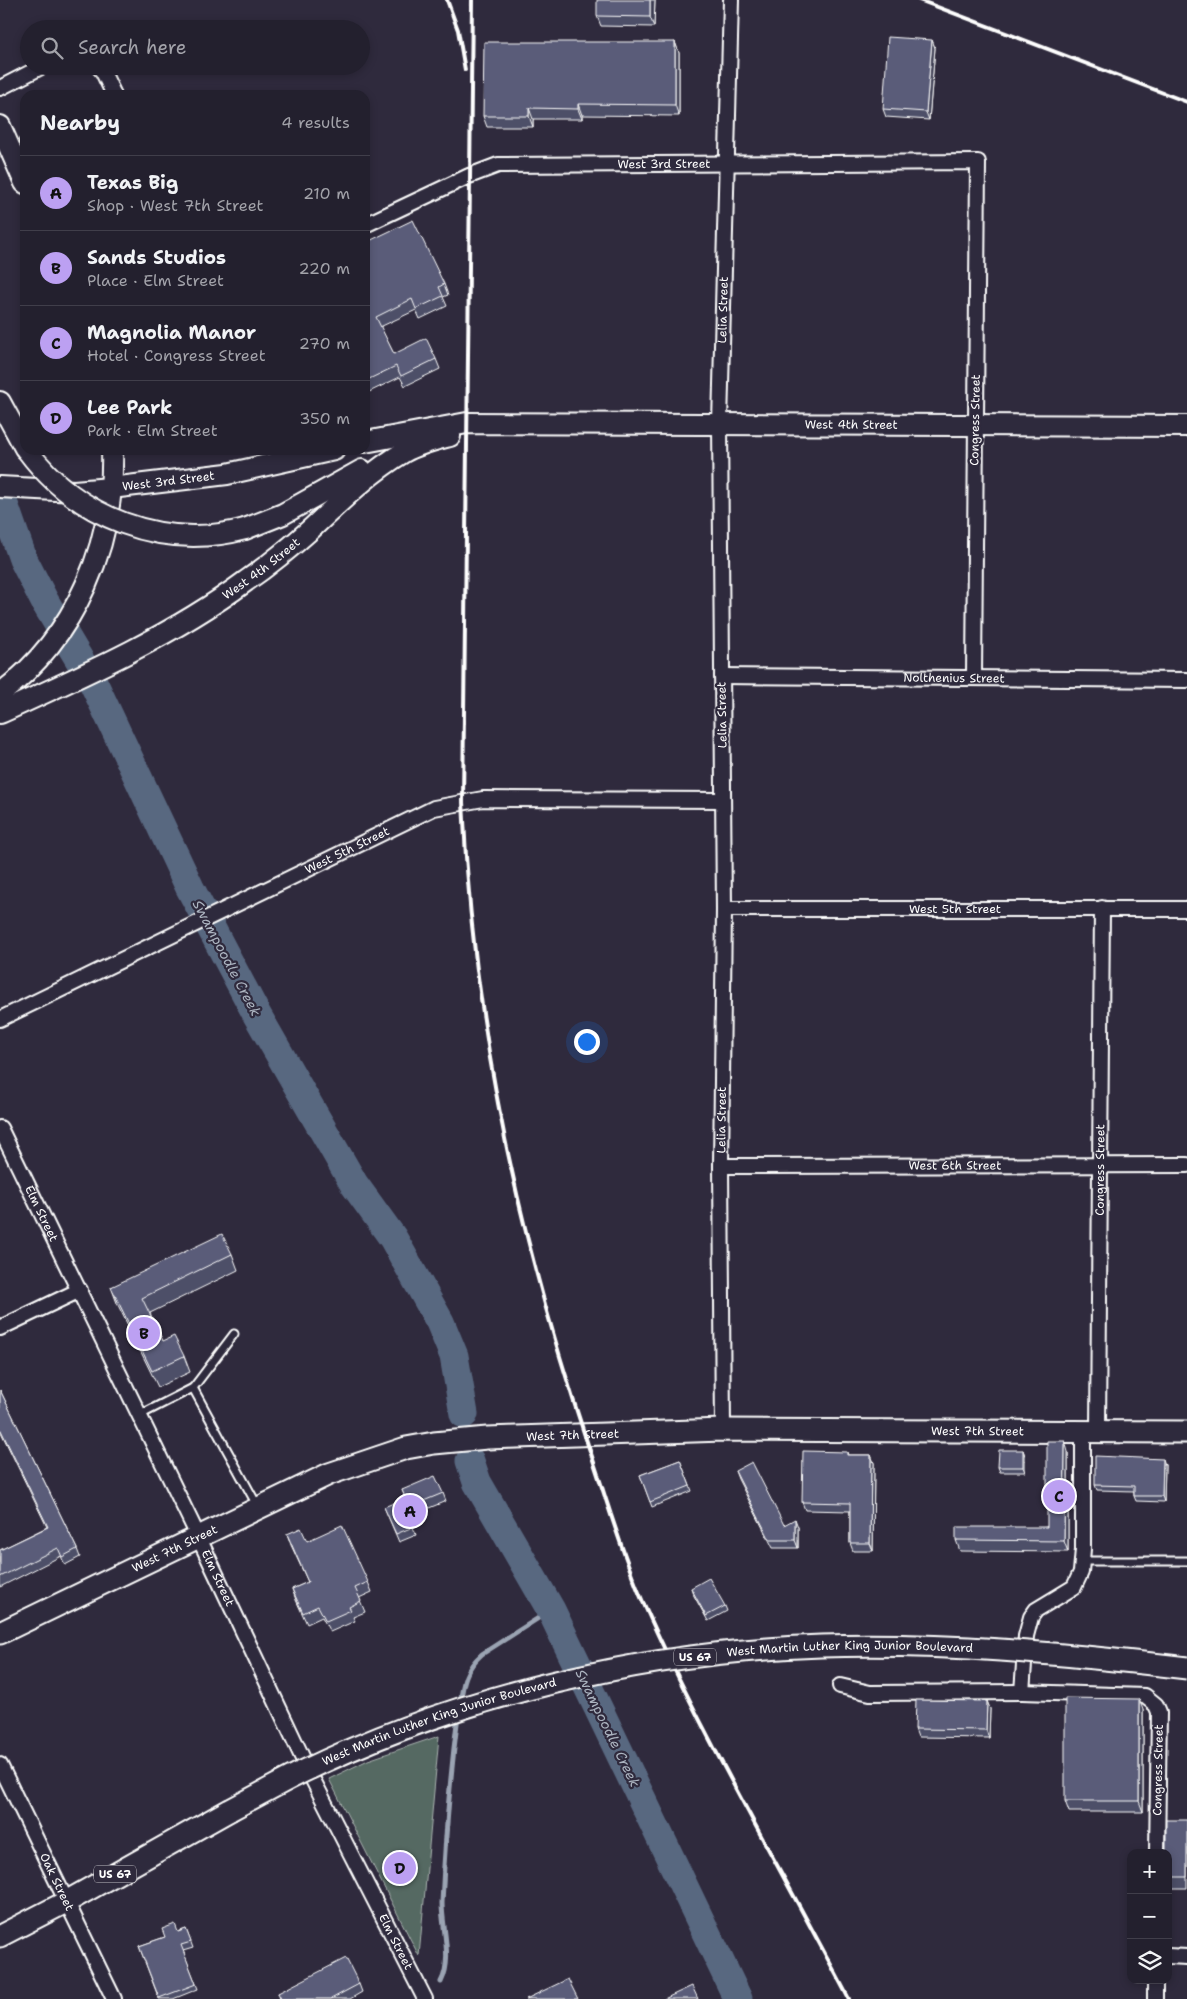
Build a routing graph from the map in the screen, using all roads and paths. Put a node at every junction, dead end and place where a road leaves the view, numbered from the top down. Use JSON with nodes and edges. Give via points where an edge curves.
{"nodes":[{"id":1,"x":731,"y":0,"type":"edge"},
{"id":2,"x":25,"y":75,"type":"edge"},
{"id":3,"x":103,"y":75,"type":"edge"},
{"id":4,"x":0,"y":88,"type":"edge"},
{"id":5,"x":111,"y":90,"type":"edge"},
{"id":6,"x":0,"y":126,"type":"edge"},
{"id":7,"x":978,"y":162,"type":"joint"},
{"id":8,"x":726,"y":163,"type":"junction"},
{"id":9,"x":20,"y":171,"type":"edge"},
{"id":10,"x":370,"y":223,"type":"edge"},
{"id":11,"x":0,"y":402,"type":"edge"},
{"id":12,"x":513,"y":423,"type":"junction"},
{"id":13,"x":720,"y":423,"type":"junction"},
{"id":14,"x":974,"y":426,"type":"junction"},
{"id":15,"x":1187,"y":426,"type":"edge"},
{"id":16,"x":20,"y":438,"type":"edge"},
{"id":17,"x":372,"y":440,"type":"edge"},
{"id":18,"x":405,"y":451,"type":"junction"},
{"id":19,"x":31,"y":455,"type":"edge"},
{"id":20,"x":112,"y":455,"type":"edge"},
{"id":21,"x":312,"y":455,"type":"edge"},
{"id":22,"x":0,"y":487,"type":"edge"},
{"id":23,"x":111,"y":488,"type":"junction"},
{"id":24,"x":722,"y":676,"type":"junction"},
{"id":25,"x":974,"y":678,"type":"junction"},
{"id":26,"x":1187,"y":680,"type":"edge"},
{"id":27,"x":0,"y":694,"type":"edge"},
{"id":28,"x":0,"y":712,"type":"edge"},
{"id":29,"x":723,"y":800,"type":"junction"},
{"id":30,"x":1102,"y":908,"type":"junction"},
{"id":31,"x":724,"y":909,"type":"junction"},
{"id":32,"x":1187,"y":910,"type":"edge"},
{"id":33,"x":0,"y":1018,"type":"edge"},
{"id":34,"x":0,"y":1128,"type":"edge"},
{"id":35,"x":1099,"y":1165,"type":"junction"},
{"id":36,"x":1187,"y":1165,"type":"edge"},
{"id":37,"x":722,"y":1166,"type":"junction"},
{"id":38,"x":80,"y":1290,"type":"junction"},
{"id":39,"x":0,"y":1328,"type":"edge"},
{"id":40,"x":234,"y":1334,"type":"dead end"},
{"id":41,"x":193,"y":1388,"type":"junction"},
{"id":42,"x":138,"y":1416,"type":"junction"},
{"id":43,"x":723,"y":1430,"type":"junction"},
{"id":44,"x":1090,"y":1431,"type":"junction"},
{"id":45,"x":1187,"y":1432,"type":"edge"},
{"id":46,"x":258,"y":1508,"type":"junction"},
{"id":47,"x":198,"y":1536,"type":"junction"},
{"id":48,"x":1083,"y":1561,"type":"junction"},
{"id":49,"x":1187,"y":1561,"type":"edge"},
{"id":50,"x":0,"y":1633,"type":"edge"},
{"id":51,"x":1187,"y":1668,"type":"edge"},
{"id":52,"x":840,"y":1686,"type":"dead end"},
{"id":53,"x":1022,"y":1692,"type":"junction"},
{"id":54,"x":0,"y":1765,"type":"edge"},
{"id":55,"x":1158,"y":1849,"type":"edge"},
{"id":56,"x":66,"y":1902,"type":"junction"},
{"id":57,"x":0,"y":1936,"type":"edge"},
{"id":58,"x":1172,"y":1956,"type":"edge"},
{"id":59,"x":1187,"y":1956,"type":"edge"},
{"id":60,"x":1155,"y":1984,"type":"edge"},
{"id":61,"x":114,"y":1999,"type":"edge"},
{"id":62,"x":425,"y":1999,"type":"edge"},
{"id":63,"x":1155,"y":1999,"type":"edge"}],
"edges":[{"from":1,"to":8,"type":"street","name":"Lelia Street"},
{"from":2,"to":4,"type":"street"},
{"from":3,"to":5,"type":"street"},
{"from":6,"to":9,"type":"main road"},
{"from":7,"to":8,"type":"street","name":"West 3rd Street"},
{"from":7,"to":14,"type":"street","name":"Congress Street"},
{"from":8,"to":10,"type":"street","name":"West 3rd Street","via":[[498,165]]},
{"from":8,"to":13,"type":"street","name":"Lelia Street"},
{"from":11,"to":16,"type":"main road"},
{"from":12,"to":13,"type":"main road","name":"West 4th Street"},
{"from":12,"to":17,"type":"main road","name":"West 4th Street","via":[[467,423]]},
{"from":12,"to":18,"type":"main road","name":"West 4th Street","via":[[459,434]]},
{"from":13,"to":14,"type":"main road","name":"West 4th Street"},
{"from":13,"to":24,"type":"street","name":"Lelia Street"},
{"from":14,"to":15,"type":"main road","name":"West 4th Street"},
{"from":14,"to":25,"type":"street","name":"Congress Street"},
{"from":18,"to":19,"type":"main road","bridge":true,"via":[[375,463],[283,514],[245,529],[205,536],[154,532],[101,513],[73,497],[47,475]]},
{"from":18,"to":28,"type":"main road","name":"West 4th Street","via":[[347,494],[246,581],[190,617],[106,663]]},
{"from":20,"to":23,"type":"main road"},
{"from":21,"to":23,"type":"main road","name":"West 3rd Street","via":[[227,474]]},
{"from":22,"to":23,"type":"main road","name":"West 3rd Street","via":[[74,491]]},
{"from":23,"to":27,"type":"main road","via":[[104,535],[86,585],[59,632],[34,663]]},
{"from":24,"to":25,"type":"street","name":"Nolthenius Street"},
{"from":24,"to":29,"type":"street","name":"Lelia Street"},
{"from":25,"to":26,"type":"street","name":"Nolthenius Street"},
{"from":29,"to":31,"type":"street","name":"Lelia Street"},
{"from":29,"to":33,"type":"street","name":"West 5th Street","via":[[483,800],[434,808]]},
{"from":30,"to":31,"type":"street","name":"West 5th Street"},
{"from":30,"to":32,"type":"street","name":"West 5th Street"},
{"from":30,"to":35,"type":"street","name":"Congress Street"},
{"from":31,"to":37,"type":"street","name":"Lelia Street"},
{"from":34,"to":38,"type":"street","name":"Elm Street"},
{"from":35,"to":36,"type":"street","name":"West 6th Street"},
{"from":35,"to":37,"type":"street","name":"West 6th Street"},
{"from":35,"to":44,"type":"street","name":"Congress Street"},
{"from":37,"to":43,"type":"street","name":"Lelia Street"},
{"from":38,"to":39,"type":"street"},
{"from":38,"to":42,"type":"street","name":"Elm Street"},
{"from":40,"to":41,"type":"lane"},
{"from":41,"to":42,"type":"lane"},
{"from":41,"to":46,"type":"lane"},
{"from":42,"to":47,"type":"street","name":"Elm Street"},
{"from":43,"to":44,"type":"main road","name":"West 7th Street"},
{"from":43,"to":46,"type":"main road","name":"West 7th Street","via":[[434,1442],[329,1474]]},
{"from":44,"to":45,"type":"main road","name":"West 7th Street"},
{"from":44,"to":48,"type":"street","name":"Congress Street"},
{"from":46,"to":47,"type":"main road","name":"West 7th Street"},
{"from":47,"to":50,"type":"main road","name":"West 7th Street"},
{"from":47,"to":62,"type":"street","name":"Elm Street","via":[[312,1778]]},
{"from":48,"to":49,"type":"lane"},
{"from":48,"to":53,"type":"street","name":"Congress Street","via":[[1074,1587],[1030,1617]]},
{"from":51,"to":56,"type":"main road","name":"West Martin Luther King Junior Boulevard","number":"US 67","bridge":true,"via":[[958,1647],[821,1646],[712,1654],[588,1675],[473,1706],[385,1736],[301,1773]]},
{"from":52,"to":53,"type":"street","name":"Congress Street","via":[[870,1693]]},
{"from":53,"to":55,"type":"street","name":"Congress Street","via":[[1139,1694],[1152,1700],[1159,1712],[1162,1820]]},
{"from":54,"to":56,"type":"street","name":"Oak Street"},
{"from":56,"to":57,"type":"main road","name":"West Martin Luther King Junior Boulevard","number":"US 67"},
{"from":56,"to":61,"type":"street","name":"Oak Street"},
{"from":58,"to":59,"type":"street"},
{"from":60,"to":63,"type":"street"}]}
